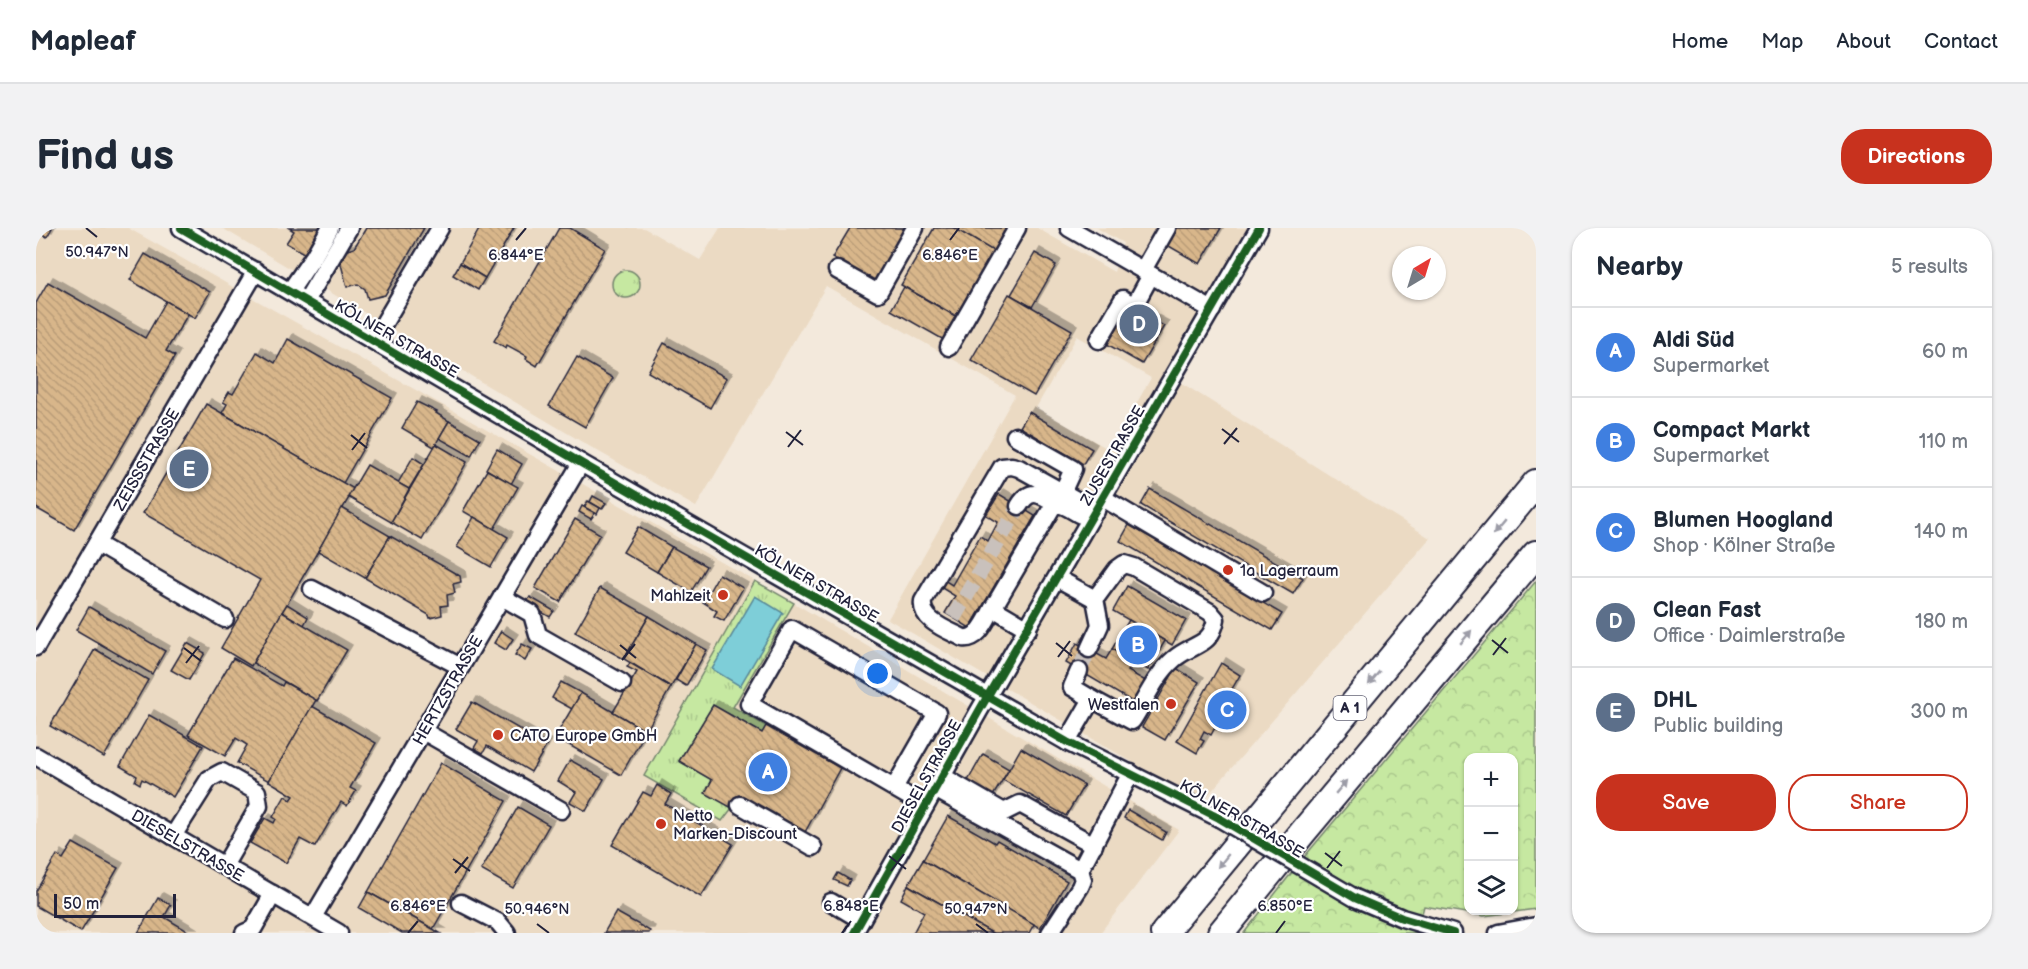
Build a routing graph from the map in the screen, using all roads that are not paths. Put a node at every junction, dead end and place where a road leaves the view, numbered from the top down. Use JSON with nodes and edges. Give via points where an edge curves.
{"nodes":[{"id":1,"x":181,"y":228,"type":"edge"},
{"id":2,"x":330,"y":228,"type":"edge"},
{"id":3,"x":349,"y":228,"type":"edge"},
{"id":4,"x":440,"y":228,"type":"edge"},
{"id":5,"x":915,"y":228,"type":"edge"},
{"id":6,"x":1017,"y":228,"type":"edge"},
{"id":7,"x":1069,"y":228,"type":"edge"},
{"id":8,"x":1167,"y":228,"type":"edge"},
{"id":9,"x":1259,"y":228,"type":"edge"},
{"id":10,"x":837,"y":270,"type":"dead end"},
{"id":11,"x":256,"y":271,"type":"junction"},
{"id":12,"x":1147,"y":273,"type":"junction"},
{"id":13,"x":290,"y":291,"type":"junction"},
{"id":14,"x":306,"y":301,"type":"junction"},
{"id":15,"x":1212,"y":310,"type":"junction"},
{"id":16,"x":374,"y":340,"type":"junction"},
{"id":17,"x":1099,"y":340,"type":"dead end"},
{"id":18,"x":949,"y":347,"type":"dead end"},
{"id":19,"x":1014,"y":436,"type":"dead end"},
{"id":20,"x":581,"y":463,"type":"junction"},
{"id":21,"x":1536,"y":483,"type":"edge"},
{"id":22,"x":1060,"y":498,"type":"junction"},
{"id":23,"x":1019,"y":506,"type":"tunnel mouth"},
{"id":24,"x":1096,"y":510,"type":"junction"},
{"id":25,"x":97,"y":543,"type":"junction"},
{"id":26,"x":1536,"y":554,"type":"edge"},
{"id":27,"x":1057,"y":578,"type":"junction"},
{"id":28,"x":312,"y":589,"type":"dead end"},
{"id":29,"x":1263,"y":593,"type":"dead end"},
{"id":30,"x":502,"y":597,"type":"junction"},
{"id":31,"x":1095,"y":599,"type":"junction"},
{"id":32,"x":993,"y":608,"type":"junction"},
{"id":33,"x":225,"y":619,"type":"dead end"},
{"id":34,"x":1028,"y":628,"type":"junction"},
{"id":35,"x":36,"y":647,"type":"edge"},
{"id":36,"x":1089,"y":649,"type":"tunnel mouth"},
{"id":37,"x":460,"y":667,"type":"junction"},
{"id":38,"x":1079,"y":671,"type":"tunnel mouth"},
{"id":39,"x":622,"y":683,"type":"dead end"},
{"id":40,"x":988,"y":696,"type":"junction"},
{"id":41,"x":1092,"y":699,"type":"junction"},
{"id":42,"x":423,"y":731,"type":"junction"},
{"id":43,"x":1067,"y":742,"type":"junction"},
{"id":44,"x":36,"y":756,"type":"edge"},
{"id":45,"x":1131,"y":773,"type":"junction"},
{"id":46,"x":938,"y":782,"type":"junction"},
{"id":47,"x":894,"y":788,"type":"junction"},
{"id":48,"x":740,"y":804,"type":"dead end"},
{"id":49,"x":925,"y":806,"type":"junction"},
{"id":50,"x":561,"y":810,"type":"dead end"},
{"id":51,"x":174,"y":836,"type":"junction"},
{"id":52,"x":1094,"y":845,"type":"junction"},
{"id":53,"x":813,"y":847,"type":"dead end"},
{"id":54,"x":224,"y":866,"type":"junction"},
{"id":55,"x":1080,"y":870,"type":"junction"},
{"id":56,"x":273,"y":894,"type":"junction"},
{"id":57,"x":831,"y":902,"type":"dead end"},
{"id":58,"x":461,"y":903,"type":"dead end"},
{"id":59,"x":313,"y":918,"type":"junction"},
{"id":60,"x":858,"y":926,"type":"edge"},
{"id":61,"x":1536,"y":926,"type":"edge"},
{"id":62,"x":244,"y":933,"type":"edge"},
{"id":63,"x":339,"y":933,"type":"edge"},
{"id":64,"x":507,"y":933,"type":"edge"},
{"id":65,"x":1050,"y":933,"type":"edge"},
{"id":66,"x":1164,"y":933,"type":"edge"},
{"id":67,"x":1221,"y":933,"type":"edge"},
{"id":68,"x":1453,"y":933,"type":"edge"},
{"id":69,"x":1498,"y":933,"type":"edge"}],
"edges":[{"from":1,"to":11,"type":"street","name":"KÖLNER STRASSE"},
{"from":2,"to":13,"type":"street"},
{"from":3,"to":14,"type":"street"},
{"from":4,"to":16,"type":"street"},
{"from":5,"to":10,"type":"street","via":[[878,293]]},
{"from":6,"to":18,"type":"street"},
{"from":7,"to":12,"type":"street"},
{"from":8,"to":12,"type":"street"},
{"from":9,"to":15,"type":"street","name":"ZUSESTRASSE"},
{"from":11,"to":13,"type":"street","name":"KÖLNER STRASSE"},
{"from":11,"to":25,"type":"street","name":"ZEISSSTRASSE"},
{"from":12,"to":15,"type":"street"},
{"from":12,"to":17,"type":"street","via":[[1134,306],[1123,299]]},
{"from":13,"to":14,"type":"street","name":"KÖLNER STRASSE"},
{"from":14,"to":16,"type":"street","name":"KÖLNER STRASSE"},
{"from":15,"to":24,"type":"street","name":"ZUSESTRASSE"},
{"from":16,"to":20,"type":"street","name":"KÖLNER STRASSE"},
{"from":19,"to":22,"type":"street","via":[[1073,469]]},
{"from":20,"to":30,"type":"street","name":"HERTZSTRASSE"},
{"from":20,"to":40,"type":"street","name":"KÖLNER STRASSE"},
{"from":21,"to":66,"type":"highway","number":"A 1","one_way":true},
{"from":22,"to":23,"type":"street","via":[[1028,494]]},
{"from":22,"to":24,"type":"street"},
{"from":22,"to":32,"type":"street"},
{"from":22,"to":32,"type":"street","via":[[1019,468],[1009,465],[999,470],[923,601],[924,614],[949,623],[969,639],[976,635]]},
{"from":24,"to":27,"type":"street","name":"ZUSESTRASSE"},
{"from":24,"to":29,"type":"street"},
{"from":25,"to":33,"type":"street"},
{"from":25,"to":35,"type":"street","name":"ZEISSSTRASSE"},
{"from":67,"to":26,"type":"highway","number":"A 1","one_way":true},
{"from":27,"to":31,"type":"street"},
{"from":27,"to":34,"type":"street","name":"ZUSESTRASSE"},
{"from":28,"to":37,"type":"street"},
{"from":30,"to":37,"type":"street","name":"HERTZSTRASSE"},
{"from":30,"to":39,"type":"street","via":[[532,614],[538,635]]},
{"from":31,"to":36,"type":"street","via":[[1100,625]]},
{"from":31,"to":41,"type":"street","via":[[1124,564],[1216,619],[1205,643],[1176,657],[1164,668],[1132,721]]},
{"from":32,"to":34,"type":"street"},
{"from":34,"to":40,"type":"street","name":"ZUSESTRASSE"},
{"from":37,"to":42,"type":"street","name":"HERTZSTRASSE"},
{"from":38,"to":41,"type":"street","via":[[1072,687]]},
{"from":40,"to":43,"type":"street","name":"KÖLNER STRASSE"},
{"from":40,"to":46,"type":"street","name":"DIESELSTRASSE"},
{"from":41,"to":43,"type":"street"},
{"from":42,"to":50,"type":"street"},
{"from":42,"to":59,"type":"street","name":"HERTZSTRASSE"},
{"from":43,"to":45,"type":"street","name":"KÖLNER STRASSE"},
{"from":44,"to":51,"type":"street","name":"DIESELSTRASSE"},
{"from":45,"to":52,"type":"street"},
{"from":45,"to":68,"type":"street","name":"KÖLNER STRASSE","bridge":true,"via":[[1219,818],[1355,898],[1402,918]]},
{"from":46,"to":49,"type":"street","name":"DIESELSTRASSE"},
{"from":46,"to":52,"type":"street","via":[[1004,812],[1020,804]]},
{"from":46,"to":55,"type":"street"},
{"from":47,"to":47,"type":"street","via":[[749,704],[792,629],[937,713]]},
{"from":47,"to":49,"type":"street"},
{"from":48,"to":53,"type":"street"},
{"from":49,"to":60,"type":"street","name":"DIESELSTRASSE"},
{"from":51,"to":54,"type":"street","name":"DIESELSTRASSE"},
{"from":51,"to":54,"type":"street","via":[[213,775],[222,772],[243,783],[257,792],[259,806]]},
{"from":52,"to":55,"type":"street"},
{"from":54,"to":56,"type":"street","name":"DIESELSTRASSE"},
{"from":55,"to":65,"type":"street","via":[[1083,880]]},
{"from":56,"to":59,"type":"street","name":"DIESELSTRASSE"},
{"from":56,"to":62,"type":"street","via":[[253,929]]},
{"from":57,"to":60,"type":"street"},
{"from":58,"to":64,"type":"street","via":[[498,922]]},
{"from":59,"to":63,"type":"street","name":"DIESELSTRASSE"},
{"from":61,"to":69,"type":"street"}]}
